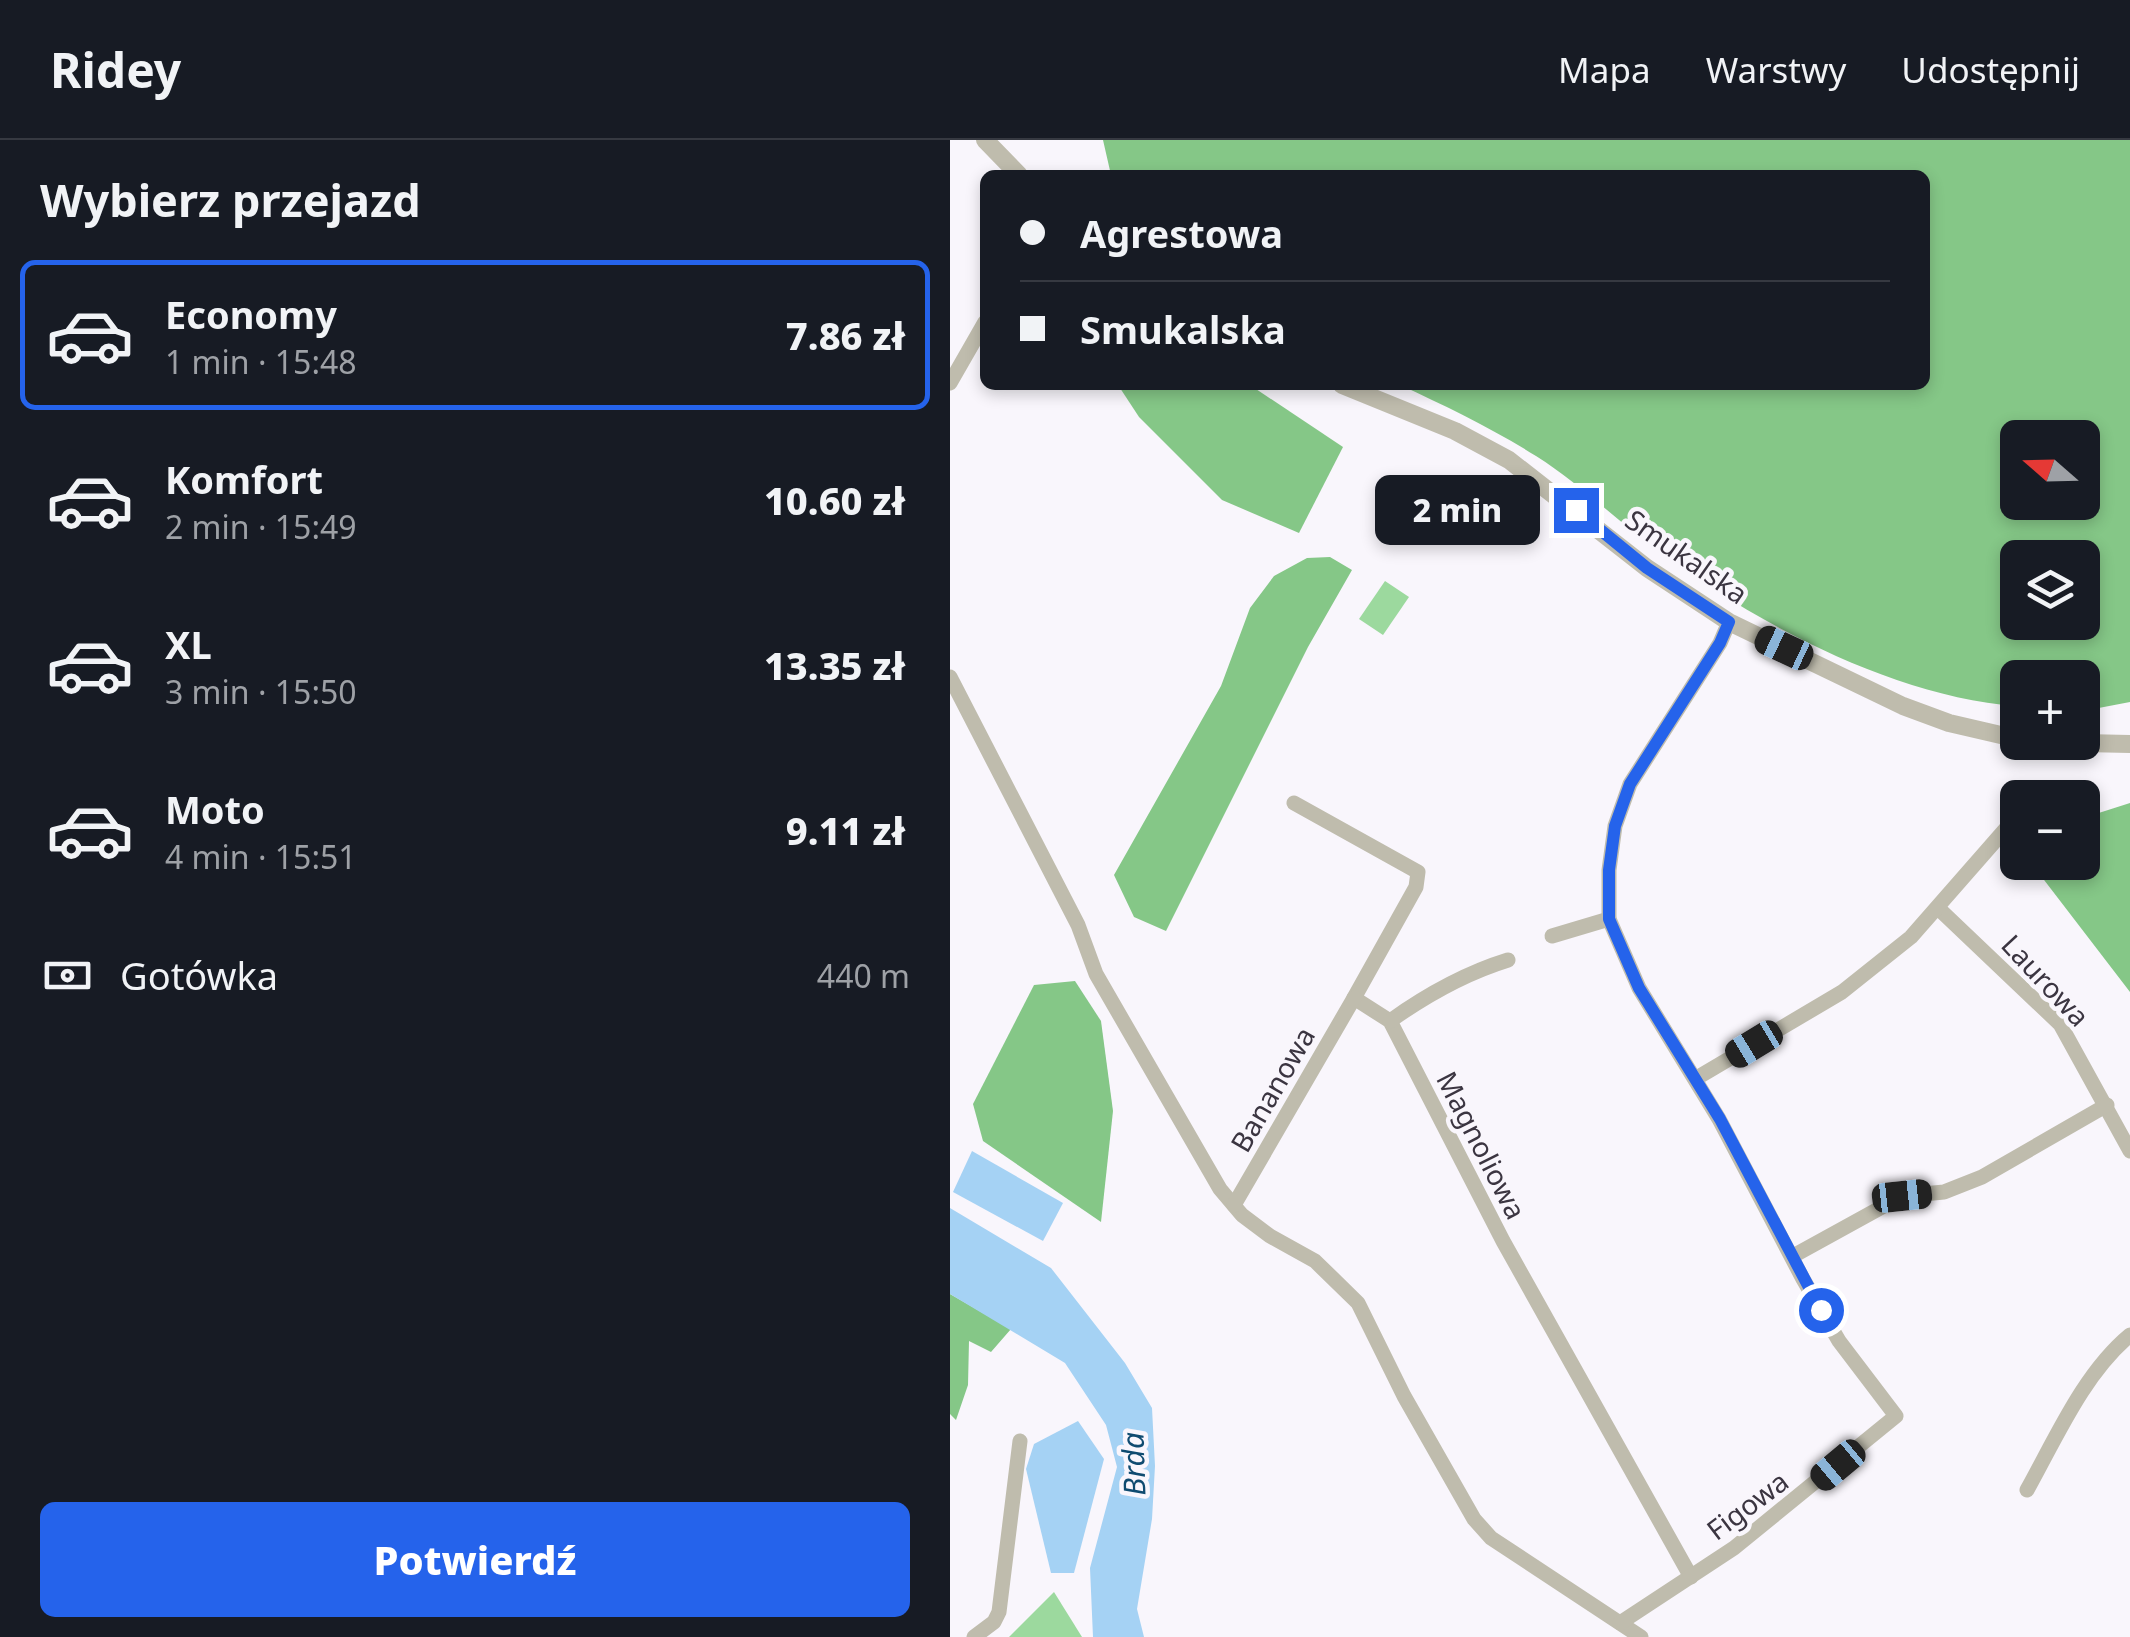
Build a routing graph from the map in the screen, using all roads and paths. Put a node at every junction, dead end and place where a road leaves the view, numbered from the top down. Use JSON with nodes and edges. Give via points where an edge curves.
{"nodes":[{"id":1,"x":985,"y":140,"type":"edge"},
{"id":2,"x":1014,"y":170,"type":"edge"},
{"id":3,"x":980,"y":331,"type":"edge"},
{"id":4,"x":950,"y":384,"type":"edge"},
{"id":5,"x":1354,"y":390,"type":"edge"},
{"id":6,"x":1729,"y":622,"type":"junction"},
{"id":7,"x":950,"y":677,"type":"edge"},
{"id":8,"x":2000,"y":735,"type":"edge"},
{"id":9,"x":2100,"y":743,"type":"edge"},
{"id":10,"x":2130,"y":744,"type":"edge"},
{"id":11,"x":1294,"y":803,"type":"dead end"},
{"id":12,"x":2000,"y":836,"type":"edge"},
{"id":13,"x":1938,"y":908,"type":"junction"},
{"id":14,"x":1609,"y":919,"type":"junction"},
{"id":15,"x":1552,"y":936,"type":"dead end"},
{"id":16,"x":1508,"y":960,"type":"dead end"},
{"id":17,"x":1354,"y":998,"type":"junction"},
{"id":18,"x":1390,"y":1021,"type":"junction"},
{"id":19,"x":1695,"y":1079,"type":"junction"},
{"id":20,"x":2107,"y":1105,"type":"junction"},
{"id":21,"x":2130,"y":1151,"type":"edge"},
{"id":22,"x":1234,"y":1205,"type":"junction"},
{"id":23,"x":1793,"y":1256,"type":"junction"},
{"id":24,"x":2130,"y":1335,"type":"edge"},
{"id":25,"x":1020,"y":1440,"type":"dead end"},
{"id":26,"x":2028,"y":1490,"type":"dead end"},
{"id":27,"x":1691,"y":1577,"type":"junction"},
{"id":28,"x":1620,"y":1622,"type":"junction"},
{"id":29,"x":974,"y":1637,"type":"edge"},
{"id":30,"x":1641,"y":1637,"type":"edge"}],
"edges":[{"from":1,"to":2,"type":"street"},
{"from":3,"to":4,"type":"street"},
{"from":5,"to":6,"type":"street","name":"Smukalska","via":[[1509,460],[1647,568]]},
{"from":6,"to":8,"type":"street","name":"Smukalska","via":[[1902,706]]},
{"from":6,"to":14,"type":"street","via":[[1630,784],[1615,826]]},
{"from":7,"to":22,"type":"street","via":[[1078,925],[1096,974]]},
{"from":9,"to":10,"type":"street"},
{"from":11,"to":17,"type":"street","via":[[1418,872],[1416,887]]},
{"from":12,"to":13,"type":"street"},
{"from":13,"to":19,"type":"street","via":[[1912,938],[1842,992]]},
{"from":13,"to":20,"type":"street","name":"Laurowa","via":[[2060,1024]]},
{"from":14,"to":15,"type":"street"},
{"from":14,"to":19,"type":"street","via":[[1639,988]]},
{"from":16,"to":18,"type":"street"},
{"from":17,"to":18,"type":"street"},
{"from":17,"to":22,"type":"street","name":"Bananowa"},
{"from":18,"to":27,"type":"street","name":"Magnoliowa","via":[[1503,1242]]},
{"from":19,"to":23,"type":"street"},
{"from":20,"to":21,"type":"street","name":"Laurowa"},
{"from":20,"to":23,"type":"street","via":[[1982,1178],[1944,1192],[1902,1196]]},
{"from":22,"to":28,"type":"street","via":[[1270,1236],[1315,1261],[1358,1302],[1404,1396],[1491,1538]]},
{"from":23,"to":27,"type":"street","name":"Figowa","via":[[1839,1341],[1896,1416]]},
{"from":24,"to":26,"type":"street","via":[[2073,1407]]},
{"from":25,"to":29,"type":"street","via":[[999,1612]]},
{"from":27,"to":28,"type":"street","name":"Figowa"},
{"from":28,"to":30,"type":"street"}]}
